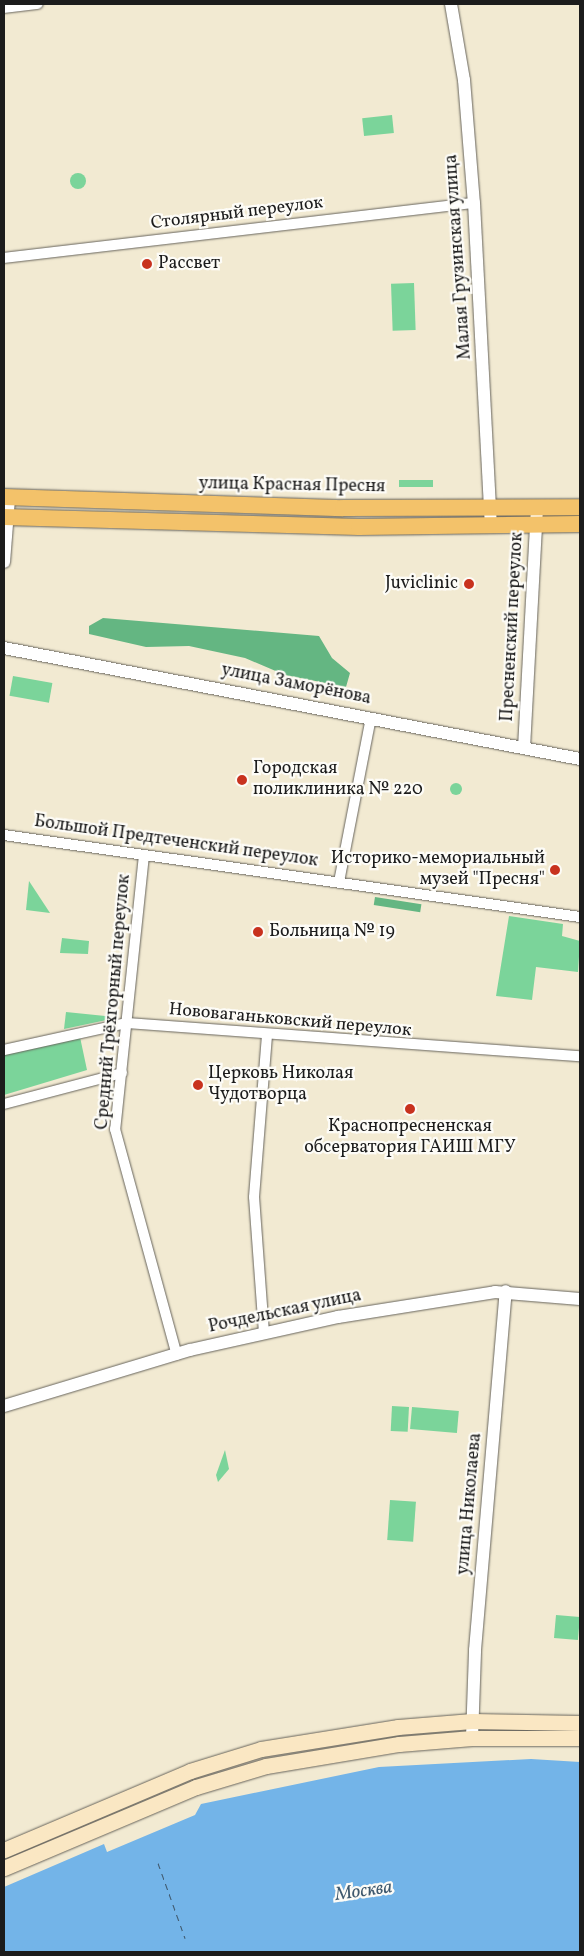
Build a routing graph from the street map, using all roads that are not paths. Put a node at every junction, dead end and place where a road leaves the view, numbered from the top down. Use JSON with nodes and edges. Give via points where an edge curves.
{"nodes":[{"id":1,"x":38,"y":4,"type":"edge"},
{"id":2,"x":451,"y":4,"type":"edge"},
{"id":3,"x":4,"y":8,"type":"edge"},
{"id":4,"x":474,"y":204,"type":"junction"},
{"id":5,"x":4,"y":258,"type":"edge"},
{"id":6,"x":6,"y":498,"type":"edge"},
{"id":7,"x":580,"y":507,"type":"edge"},
{"id":8,"x":538,"y":508,"type":"junction"},
{"id":9,"x":491,"y":509,"type":"junction"},
{"id":10,"x":6,"y":517,"type":"edge"},
{"id":11,"x":580,"y":524,"type":"edge"},
{"id":12,"x":536,"y":525,"type":"junction"},
{"id":13,"x":492,"y":526,"type":"junction"},
{"id":14,"x":4,"y":562,"type":"edge"},
{"id":15,"x":4,"y":648,"type":"edge"},
{"id":16,"x":371,"y":718,"type":"junction"},
{"id":17,"x":524,"y":748,"type":"junction"},
{"id":18,"x":580,"y":759,"type":"edge"},
{"id":19,"x":4,"y":835,"type":"edge"},
{"id":20,"x":144,"y":855,"type":"junction"},
{"id":21,"x":339,"y":882,"type":"junction"},
{"id":22,"x":580,"y":917,"type":"edge"},
{"id":23,"x":127,"y":1024,"type":"junction"},
{"id":24,"x":267,"y":1036,"type":"junction"},
{"id":25,"x":4,"y":1050,"type":"edge"},
{"id":26,"x":578,"y":1057,"type":"edge"},
{"id":27,"x":122,"y":1073,"type":"junction"},
{"id":28,"x":4,"y":1104,"type":"edge"},
{"id":29,"x":506,"y":1291,"type":"junction"},
{"id":30,"x":580,"y":1299,"type":"edge"},
{"id":31,"x":264,"y":1333,"type":"junction"},
{"id":32,"x":177,"y":1355,"type":"junction"},
{"id":33,"x":4,"y":1406,"type":"edge"},
{"id":34,"x":472,"y":1721,"type":"junction"},
{"id":35,"x":580,"y":1723,"type":"edge"},
{"id":36,"x":472,"y":1738,"type":"junction"},
{"id":37,"x":580,"y":1738,"type":"edge"},
{"id":38,"x":4,"y":1850,"type":"edge"},
{"id":39,"x":4,"y":1868,"type":"edge"}],
"edges":[{"from":1,"to":3,"type":"street"},
{"from":2,"to":4,"type":"street","name":"Малая Грузинская улица","via":[[464,80]]},
{"from":4,"to":5,"type":"street","name":"Столярный переулок"},
{"from":4,"to":9,"type":"street","name":"Малая Грузинская улица"},
{"from":6,"to":9,"type":"main road","name":"улица Красная Пресня"},
{"from":6,"to":10,"type":"street"},
{"from":7,"to":8,"type":"main road","name":"улица Красная Пресня"},
{"from":8,"to":9,"type":"main road","name":"улица Красная Пресня"},
{"from":8,"to":12,"type":"street","name":"Пресненский переулок"},
{"from":9,"to":13,"type":"street","name":"Малая Грузинская улица"},
{"from":10,"to":13,"type":"main road"},
{"from":10,"to":14,"type":"street"},
{"from":11,"to":12,"type":"main road"},
{"from":12,"to":13,"type":"main road"},
{"from":12,"to":17,"type":"street","name":"Пресненский переулок"},
{"from":15,"to":16,"type":"street","name":"улица Заморёнова"},
{"from":16,"to":17,"type":"street","name":"улица Заморёнова"},
{"from":16,"to":21,"type":"street"},
{"from":17,"to":18,"type":"street","name":"улица Заморёнова"},
{"from":19,"to":20,"type":"street","name":"Большой Предтеченский переулок"},
{"from":20,"to":21,"type":"street","name":"Большой Предтеченский переулок"},
{"from":20,"to":23,"type":"street","name":"Средний Трёхгорный переулок"},
{"from":21,"to":22,"type":"street","name":"Большой Предтеченский переулок"},
{"from":23,"to":24,"type":"street","name":"Нововаганьковский переулок"},
{"from":23,"to":25,"type":"street","name":"Нововаганьковский переулок"},
{"from":23,"to":27,"type":"street","name":"Средний Трёхгорный переулок"},
{"from":24,"to":26,"type":"street","name":"Нововаганьковский переулок"},
{"from":24,"to":31,"type":"street","via":[[254,1196]]},
{"from":27,"to":28,"type":"street"},
{"from":27,"to":32,"type":"street","name":"Средний Трёхгорный переулок","via":[[116,1134]]},
{"from":29,"to":30,"type":"street","name":"Рочдельская улица"},
{"from":29,"to":31,"type":"street","name":"Рочдельская улица"},
{"from":29,"to":34,"type":"street","name":"улица Николаева"},
{"from":31,"to":32,"type":"street","name":"Рочдельская улица"},
{"from":32,"to":33,"type":"street","name":"Рочдельская улица"},
{"from":34,"to":35,"type":"main road"},
{"from":34,"to":36,"type":"street","name":"улица Николаева"},
{"from":34,"to":38,"type":"main road","via":[[320,1738],[225,1758]]},
{"from":36,"to":37,"type":"main road"},
{"from":36,"to":39,"type":"main road","via":[[324,1754],[231,1774]]}]}
